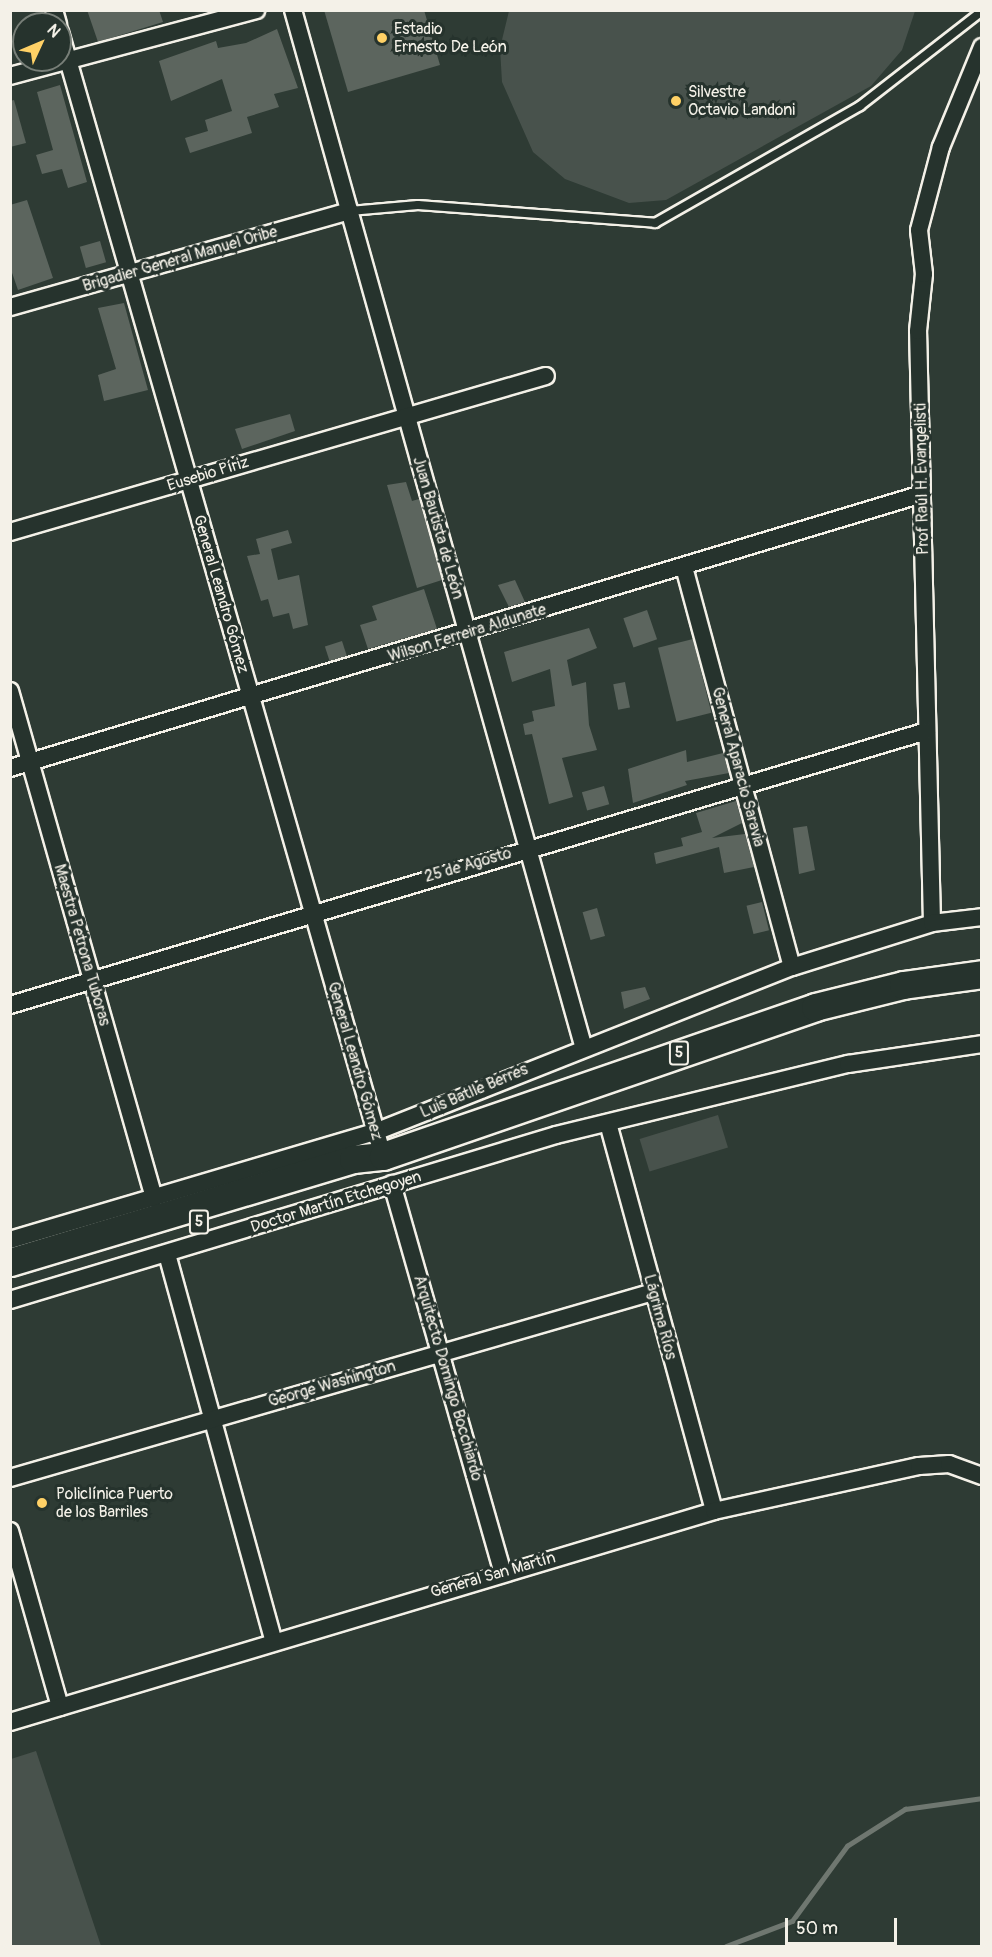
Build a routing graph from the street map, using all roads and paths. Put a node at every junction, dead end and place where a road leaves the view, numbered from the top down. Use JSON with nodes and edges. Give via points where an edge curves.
{"nodes":[{"id":1,"x":256,"y":10,"type":"edge"},
{"id":2,"x":293,"y":10,"type":"edge"},
{"id":3,"x":981,"y":11,"type":"edge"},
{"id":4,"x":981,"y":46,"type":"edge"},
{"id":5,"x":72,"y":59,"type":"edge"},
{"id":6,"x":24,"y":72,"type":"edge"},
{"id":7,"x":72,"y":72,"type":"edge"},
{"id":8,"x":10,"y":76,"type":"edge"},
{"id":9,"x":350,"y":211,"type":"junction"},
{"id":10,"x":132,"y":274,"type":"junction"},
{"id":11,"x":10,"y":307,"type":"edge"},
{"id":12,"x":546,"y":376,"type":"dead end"},
{"id":13,"x":405,"y":415,"type":"junction"},
{"id":14,"x":187,"y":480,"type":"junction"},
{"id":15,"x":922,"y":494,"type":"junction"},
{"id":16,"x":10,"y":532,"type":"edge"},
{"id":17,"x":684,"y":567,"type":"junction"},
{"id":18,"x":468,"y":633,"type":"junction"},
{"id":19,"x":10,"y":691,"type":"edge"},
{"id":20,"x":250,"y":696,"type":"junction"},
{"id":21,"x":927,"y":731,"type":"junction"},
{"id":22,"x":29,"y":762,"type":"junction"},
{"id":23,"x":10,"y":768,"type":"edge"},
{"id":24,"x":744,"y":785,"type":"junction"},
{"id":25,"x":527,"y":848,"type":"junction"},
{"id":26,"x":313,"y":911,"type":"junction"},
{"id":27,"x":981,"y":918,"type":"edge"},
{"id":28,"x":932,"y":924,"type":"junction"},
{"id":29,"x":792,"y":967,"type":"junction"},
{"id":30,"x":981,"y":974,"type":"edge"},
{"id":31,"x":92,"y":981,"type":"junction"},
{"id":32,"x":10,"y":1005,"type":"edge"},
{"id":33,"x":981,"y":1044,"type":"edge"},
{"id":34,"x":583,"y":1045,"type":"junction"},
{"id":35,"x":608,"y":1123,"type":"junction"},
{"id":36,"x":379,"y":1144,"type":"junction"},
{"id":37,"x":392,"y":1184,"type":"junction"},
{"id":38,"x":154,"y":1198,"type":"junction"},
{"id":39,"x":10,"y":1240,"type":"edge"},
{"id":40,"x":167,"y":1254,"type":"junction"},
{"id":41,"x":10,"y":1263,"type":"edge"},
{"id":42,"x":10,"y":1278,"type":"edge"},
{"id":43,"x":653,"y":1292,"type":"junction"},
{"id":44,"x":10,"y":1300,"type":"edge"},
{"id":45,"x":441,"y":1353,"type":"junction"},
{"id":46,"x":213,"y":1419,"type":"junction"},
{"id":47,"x":981,"y":1476,"type":"edge"},
{"id":48,"x":10,"y":1478,"type":"edge"},
{"id":49,"x":714,"y":1511,"type":"junction"},
{"id":50,"x":10,"y":1531,"type":"edge"},
{"id":51,"x":502,"y":1571,"type":"junction"},
{"id":52,"x":273,"y":1640,"type":"junction"},
{"id":53,"x":60,"y":1707,"type":"junction"},
{"id":54,"x":10,"y":1722,"type":"edge"}],
"edges":[{"from":1,"to":5,"type":"street"},
{"from":2,"to":9,"type":"street","name":"Juan Bautista de León"},
{"from":3,"to":9,"type":"lane","via":[[860,106],[655,223],[418,205]]},
{"from":4,"to":15,"type":"street","name":"Prof Raúl H. Evangelisti","via":[[941,147],[918,230],[924,274],[918,331]]},
{"from":6,"to":8,"type":"street"},
{"from":7,"to":10,"type":"street","name":"General Leandro Gómez"},
{"from":9,"to":10,"type":"street","name":"Brigadier General Manuel Oribe"},
{"from":9,"to":13,"type":"street","name":"Juan Bautista de León"},
{"from":10,"to":11,"type":"street","name":"Brigadier General Manuel Oribe"},
{"from":10,"to":14,"type":"street","name":"General Leandro Gómez"},
{"from":12,"to":13,"type":"street","name":"Eusebio Píriz"},
{"from":13,"to":14,"type":"street","name":"Eusebio Píriz"},
{"from":13,"to":18,"type":"street","name":"Juan Bautista de León"},
{"from":14,"to":16,"type":"street","name":"Eusebio Píriz"},
{"from":14,"to":20,"type":"street","name":"General Leandro Gómez"},
{"from":15,"to":17,"type":"street","name":"Wilson Ferreira Aldunate"},
{"from":15,"to":21,"type":"street","name":"Prof Raúl H. Evangelisti"},
{"from":17,"to":18,"type":"street","name":"Wilson Ferreira Aldunate"},
{"from":17,"to":24,"type":"street","name":"General Aparacio Saravia"},
{"from":18,"to":20,"type":"street","name":"Wilson Ferreira Aldunate"},
{"from":18,"to":25,"type":"street","name":"Juan Bautista de León"},
{"from":19,"to":22,"type":"street","name":"Maestra Petrona Tuboras"},
{"from":20,"to":22,"type":"street","name":"Wilson Ferreira Aldunate"},
{"from":20,"to":26,"type":"street","name":"General Leandro Gómez"},
{"from":21,"to":24,"type":"street","name":"25 de Agosto"},
{"from":21,"to":28,"type":"street","name":"Prof Raúl H. Evangelisti"},
{"from":22,"to":23,"type":"street","name":"Wilson Ferreira Aldunate"},
{"from":22,"to":31,"type":"street","name":"Maestra Petrona Tuboras"},
{"from":24,"to":25,"type":"street","name":"25 de Agosto"},
{"from":24,"to":29,"type":"street","name":"General Aparacio Saravia"},
{"from":25,"to":26,"type":"street","name":"25 de Agosto"},
{"from":25,"to":34,"type":"street","name":"Juan Bautista de León"},
{"from":26,"to":31,"type":"street","name":"25 de Agosto"},
{"from":26,"to":36,"type":"street","name":"General Leandro Gómez"},
{"from":27,"to":28,"type":"street","name":"Luis Batlle Berres"},
{"from":28,"to":29,"type":"street","name":"Luis Batlle Berres"},
{"from":29,"to":34,"type":"street","name":"Luis Batlle Berres"},
{"from":30,"to":36,"type":"highway","number":"5","via":[[903,985],[815,1007]]},
{"from":31,"to":32,"type":"street","name":"25 de Agosto"},
{"from":31,"to":38,"type":"street","name":"Maestra Petrona Tuboras"},
{"from":33,"to":35,"type":"street","name":"Doctor Martín Etchegoyen","via":[[882,1056]]},
{"from":34,"to":36,"type":"street","name":"Luis Batlle Berres"},
{"from":35,"to":37,"type":"street","name":"Doctor Martín Etchegoyen"},
{"from":35,"to":43,"type":"street","name":"Lágrima Ríos"},
{"from":36,"to":38,"type":"street","name":"Luis Batlle Berres"},
{"from":36,"to":41,"type":"highway","number":"5","via":[[353,1159]]},
{"from":36,"to":42,"type":"highway","number":"5","via":[[358,1174]]},
{"from":37,"to":40,"type":"street","name":"Doctor Martín Etchegoyen"},
{"from":37,"to":45,"type":"street","name":"Arquitecto Domingo Bocchiardo"},
{"from":38,"to":39,"type":"street","name":"Luis Batlle Berres"},
{"from":40,"to":44,"type":"street","name":"Doctor Martín Etchegoyen"},
{"from":40,"to":46,"type":"street"},
{"from":43,"to":45,"type":"street","name":"George Washington"},
{"from":43,"to":49,"type":"street","name":"Lágrima Ríos"},
{"from":45,"to":46,"type":"street","name":"George Washington"},
{"from":45,"to":51,"type":"street","name":"Arquitecto Domingo Bocchiardo"},
{"from":46,"to":48,"type":"street","name":"George Washington"},
{"from":46,"to":52,"type":"street"},
{"from":47,"to":49,"type":"street","name":"General San Martín","via":[[949,1464],[919,1466]]},
{"from":49,"to":51,"type":"street","name":"General San Martín"},
{"from":50,"to":53,"type":"street"},
{"from":51,"to":52,"type":"street","name":"General San Martín"},
{"from":52,"to":53,"type":"street","name":"General San Martín"},
{"from":53,"to":54,"type":"street","name":"General San Martín"}]}
